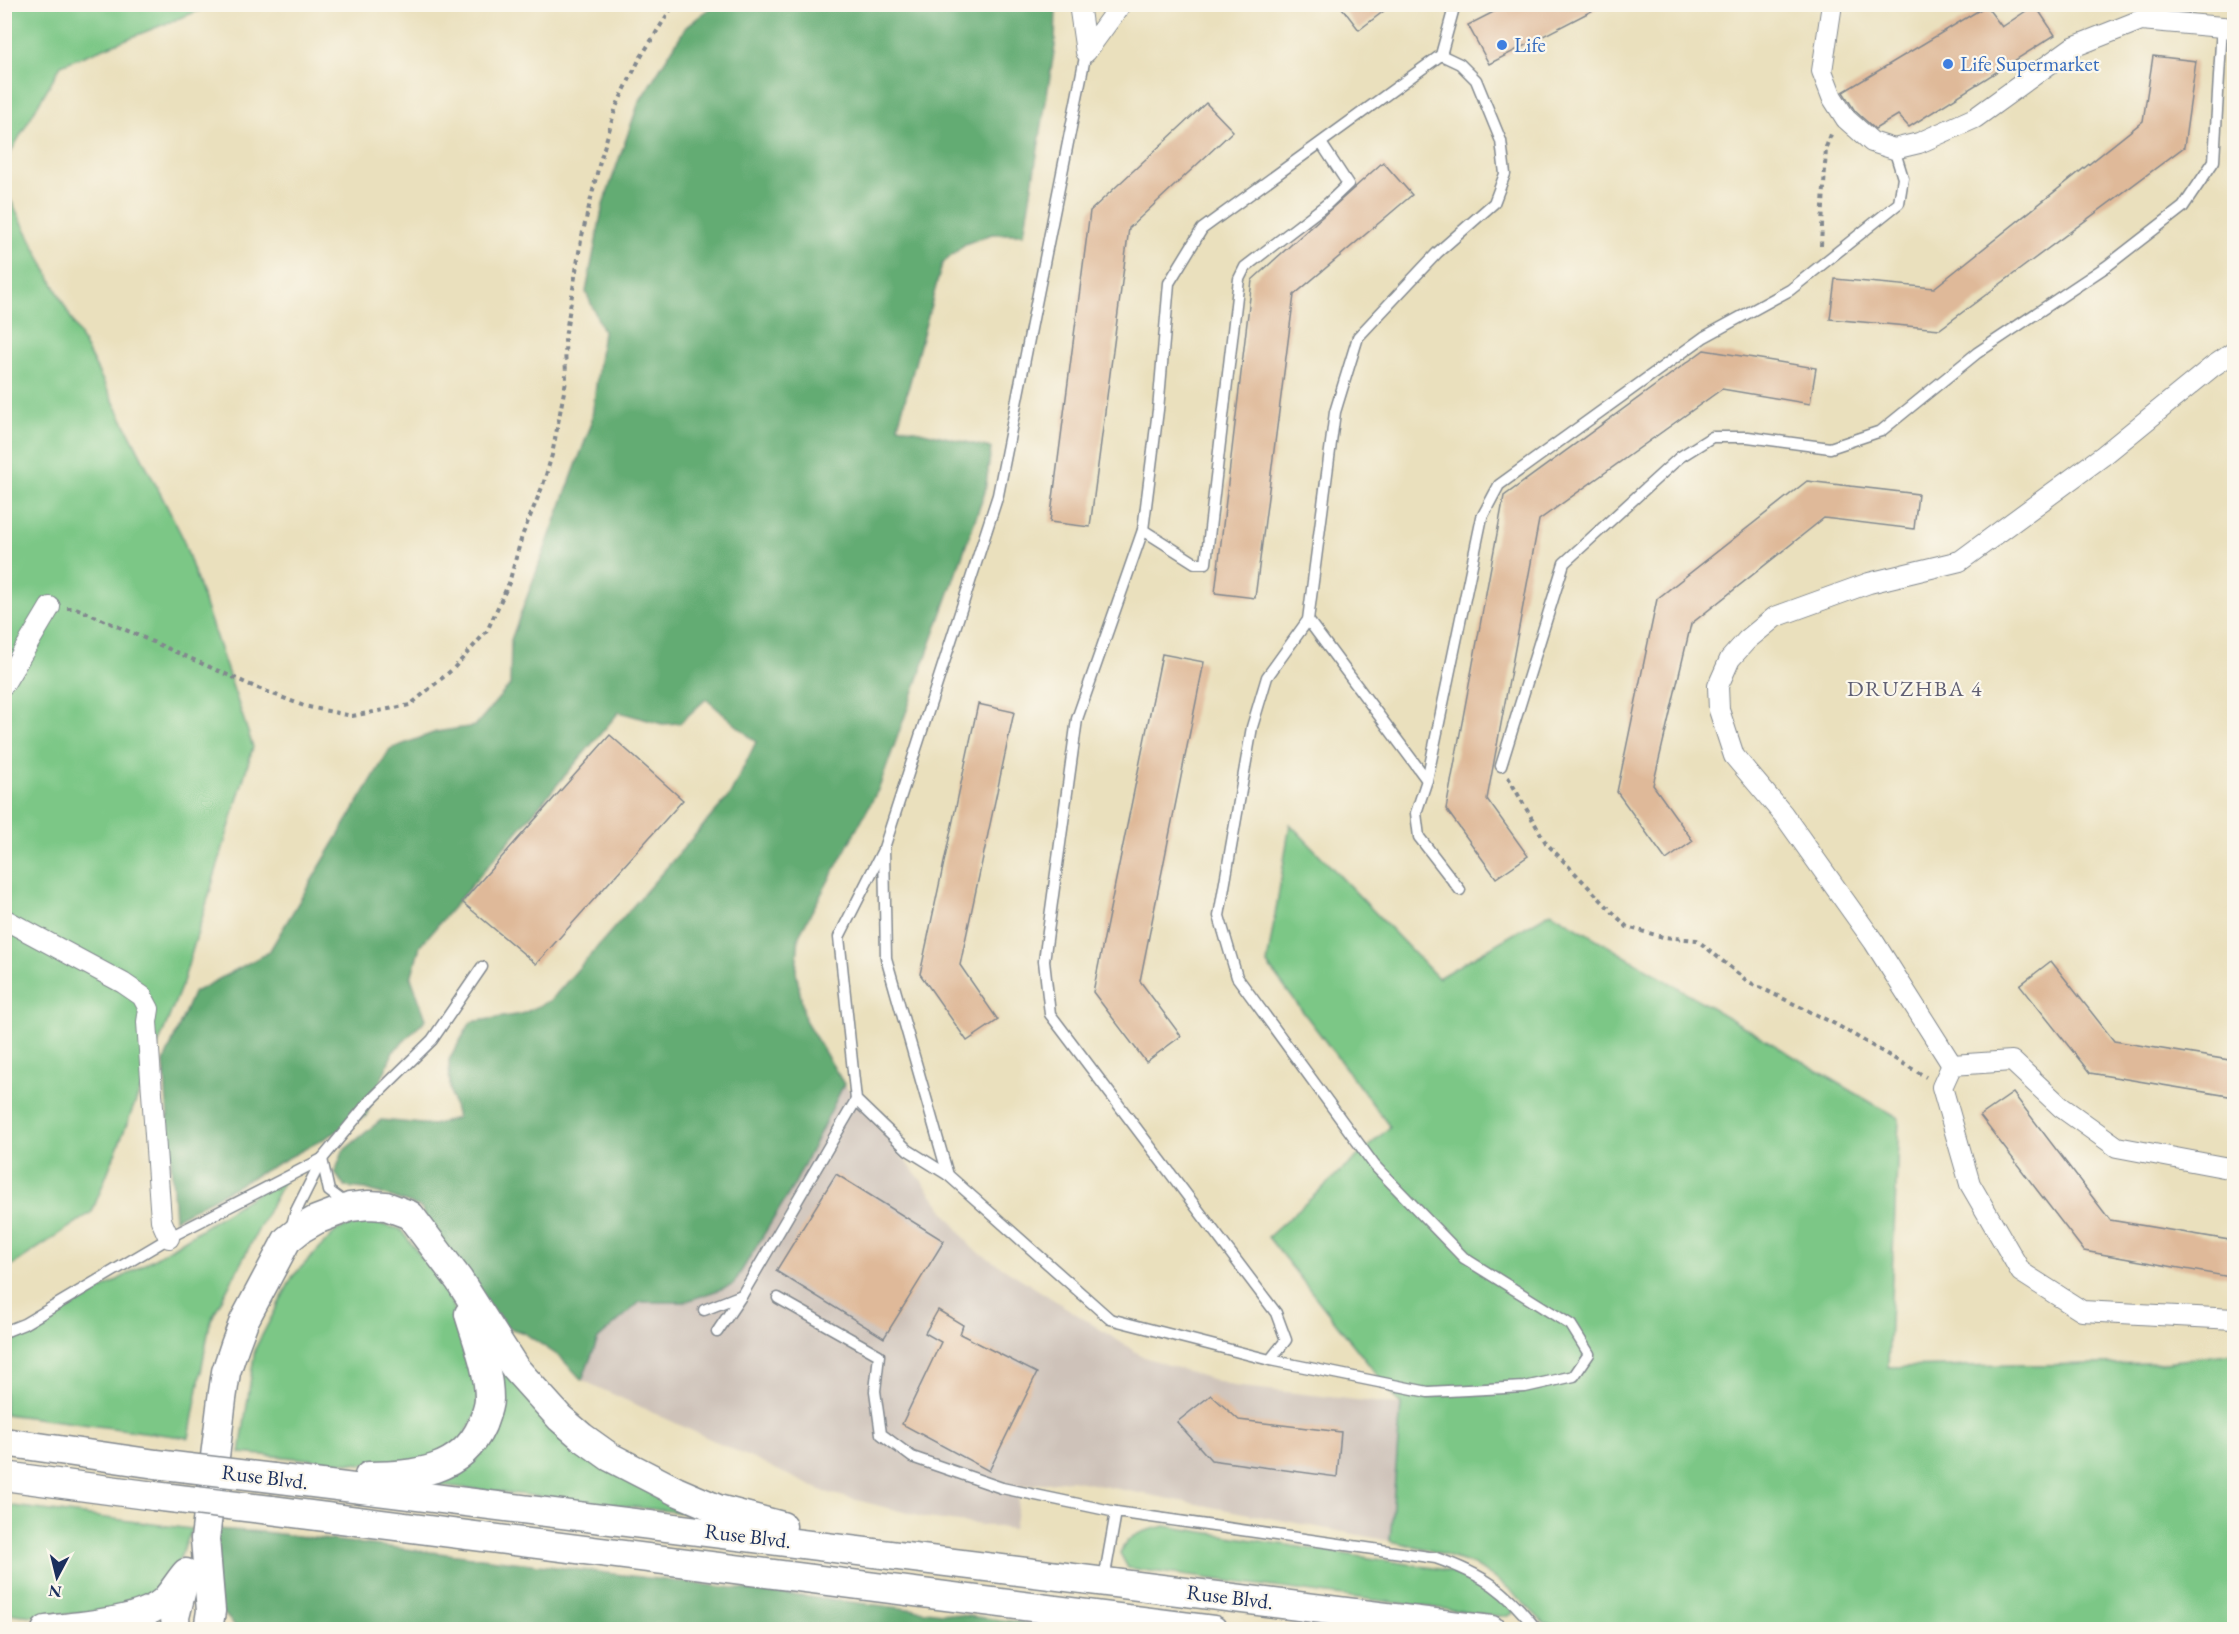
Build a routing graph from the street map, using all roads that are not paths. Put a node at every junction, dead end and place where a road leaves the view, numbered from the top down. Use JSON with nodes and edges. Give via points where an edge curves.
{"nodes":[{"id":1,"x":1079,"y":4,"type":"edge"},
{"id":2,"x":1121,"y":4,"type":"edge"},
{"id":3,"x":1455,"y":4,"type":"edge"},
{"id":4,"x":1832,"y":4,"type":"edge"},
{"id":5,"x":2228,"y":27,"type":"edge"},
{"id":6,"x":1086,"y":52,"type":"junction"},
{"id":7,"x":1441,"y":55,"type":"junction"},
{"id":8,"x":1321,"y":143,"type":"junction"},
{"id":9,"x":1894,"y":149,"type":"junction"},
{"id":10,"x":2235,"y":352,"type":"edge"},
{"id":11,"x":1143,"y":530,"type":"junction"},
{"id":12,"x":50,"y":607,"type":"road end"},
{"id":13,"x":1308,"y":620,"type":"junction"},
{"id":14,"x":4,"y":684,"type":"edge"},
{"id":15,"x":1501,"y":766,"type":"road end"},
{"id":16,"x":1427,"y":780,"type":"junction"},
{"id":17,"x":884,"y":848,"type":"junction"},
{"id":18,"x":1460,"y":890,"type":"dead end"},
{"id":19,"x":4,"y":919,"type":"edge"},
{"id":20,"x":482,"y":967,"type":"dead end"},
{"id":21,"x":1952,"y":1065,"type":"junction"},
{"id":22,"x":856,"y":1100,"type":"junction"},
{"id":23,"x":322,"y":1159,"type":"junction"},
{"id":24,"x":2235,"y":1168,"type":"edge"},
{"id":25,"x":948,"y":1175,"type":"junction"},
{"id":26,"x":350,"y":1207,"type":"junction"},
{"id":27,"x":169,"y":1238,"type":"junction"},
{"id":28,"x":287,"y":1240,"type":"junction"},
{"id":29,"x":459,"y":1281,"type":"junction"},
{"id":30,"x":742,"y":1294,"type":"junction"},
{"id":31,"x":778,"y":1298,"type":"dead end"},
{"id":32,"x":704,"y":1310,"type":"dead end"},
{"id":33,"x":2235,"y":1319,"type":"edge"},
{"id":34,"x":4,"y":1332,"type":"edge"},
{"id":35,"x":717,"y":1332,"type":"dead end"},
{"id":36,"x":1270,"y":1360,"type":"junction"},
{"id":37,"x":4,"y":1442,"type":"edge"},
{"id":38,"x":4,"y":1476,"type":"edge"},
{"id":39,"x":273,"y":1478,"type":"junction"},
{"id":40,"x":4,"y":1485,"type":"edge"},
{"id":41,"x":154,"y":1496,"type":"junction"},
{"id":42,"x":1116,"y":1512,"type":"junction"},
{"id":43,"x":205,"y":1539,"type":"junction"},
{"id":44,"x":873,"y":1552,"type":"junction"},
{"id":45,"x":186,"y":1573,"type":"junction"},
{"id":46,"x":1103,"y":1582,"type":"junction"},
{"id":47,"x":214,"y":1623,"type":"edge"},
{"id":48,"x":46,"y":1629,"type":"edge"},
{"id":49,"x":176,"y":1629,"type":"edge"},
{"id":50,"x":1213,"y":1629,"type":"edge"},
{"id":51,"x":1491,"y":1629,"type":"edge"},
{"id":52,"x":1538,"y":1629,"type":"edge"}],
"edges":[{"from":1,"to":6,"type":"street"},
{"from":2,"to":6,"type":"street"},
{"from":3,"to":7,"type":"lane"},
{"from":4,"to":9,"type":"street","via":[[1822,71],[1832,97],[1846,119],[1872,142]]},
{"from":5,"to":9,"type":"street","via":[[2141,20],[2073,47],[1975,118],[1919,143]]},
{"from":5,"to":15,"type":"lane","via":[[2214,161],[2183,207],[2107,266],[1977,353],[1881,431],[1830,448],[1748,437],[1712,437],[1680,457],[1564,562]]},
{"from":6,"to":17,"type":"lane","via":[[998,495]]},
{"from":7,"to":8,"type":"lane"},
{"from":7,"to":13,"type":"lane","via":[[1460,64],[1476,80],[1501,141],[1504,174],[1494,203],[1437,253],[1358,338],[1335,412]]},
{"from":8,"to":11,"type":"lane","via":[[1202,229],[1169,283]]},
{"from":8,"to":11,"type":"lane","via":[[1348,184],[1245,267],[1239,279],[1206,563],[1195,563]]},
{"from":9,"to":16,"type":"lane","via":[[1903,178],[1899,203],[1790,290],[1686,349],[1499,485],[1482,517]]},
{"from":10,"to":21,"type":"street","via":[[2104,456],[1960,561],[1869,584],[1775,617],[1730,659],[1718,686],[1719,710],[1734,756],[1784,814],[1874,942]]},
{"from":11,"to":36,"type":"lane","via":[[1077,719],[1044,961],[1050,1014],[1276,1313],[1286,1340]]},
{"from":12,"to":14,"type":"street"},
{"from":13,"to":16,"type":"lane"},
{"from":13,"to":36,"type":"lane","via":[[1267,677],[1252,727],[1219,916],[1237,977],[1375,1166],[1464,1258],[1571,1325],[1589,1354],[1574,1376],[1525,1387],[1428,1392]]},
{"from":16,"to":18,"type":"lane","via":[[1416,813],[1419,837]]},
{"from":17,"to":22,"type":"lane","via":[[838,937]]},
{"from":17,"to":25,"type":"lane","via":[[886,958]]},
{"from":19,"to":27,"type":"street","via":[[123,982],[142,996],[149,1009],[161,1220]]},
{"from":20,"to":23,"type":"lane","via":[[432,1041],[369,1102]]},
{"from":21,"to":24,"type":"street","via":[[2012,1061],[2061,1107],[2117,1147]]},
{"from":21,"to":33,"type":"street","via":[[1942,1087],[1970,1184],[2021,1272],[2082,1311]]},
{"from":22,"to":25,"type":"lane","via":[[908,1150]]},
{"from":22,"to":30,"type":"lane"},
{"from":23,"to":26,"type":"lane","via":[[329,1191]]},
{"from":23,"to":27,"type":"lane"},
{"from":23,"to":28,"type":"lane","via":[[296,1211]]},
{"from":25,"to":36,"type":"lane","via":[[1110,1319]]},
{"from":26,"to":28,"type":"main road","via":[[316,1220]]},
{"from":26,"to":29,"type":"main road","via":[[386,1206],[410,1215]]},
{"from":27,"to":34,"type":"lane"},
{"from":28,"to":43,"type":"main road","via":[[244,1321],[226,1371]]},
{"from":29,"to":39,"type":"main road","via":[[482,1356],[489,1400],[485,1419],[467,1449],[436,1468],[398,1476]]},
{"from":29,"to":44,"type":"main road","via":[[523,1377],[560,1418],[610,1457],[718,1509]]},
{"from":30,"to":32,"type":"lane"},
{"from":30,"to":35,"type":"lane"},
{"from":31,"to":42,"type":"lane","via":[[879,1355],[875,1391],[881,1434],[912,1457],[1002,1488]]},
{"from":37,"to":39,"type":"main road","name":"Ruse Blvd.","bridge":true},
{"from":38,"to":41,"type":"main road","name":"Ruse Blvd."},
{"from":39,"to":44,"type":"main road","name":"Ruse Blvd."},
{"from":40,"to":41,"type":"main road"},
{"from":41,"to":50,"type":"main road","name":"Ruse Blvd.","bridge":true},
{"from":42,"to":46,"type":"lane"},
{"from":42,"to":52,"type":"lane","via":[[1436,1558],[1486,1579]]},
{"from":43,"to":45,"type":"main road"},
{"from":43,"to":47,"type":"main road"},
{"from":44,"to":46,"type":"main road","name":"Ruse Blvd."},
{"from":45,"to":48,"type":"main road","via":[[162,1602],[146,1611],[100,1623]]},
{"from":45,"to":49,"type":"main road"},
{"from":46,"to":51,"type":"main road","name":"Ruse Blvd."}]}
